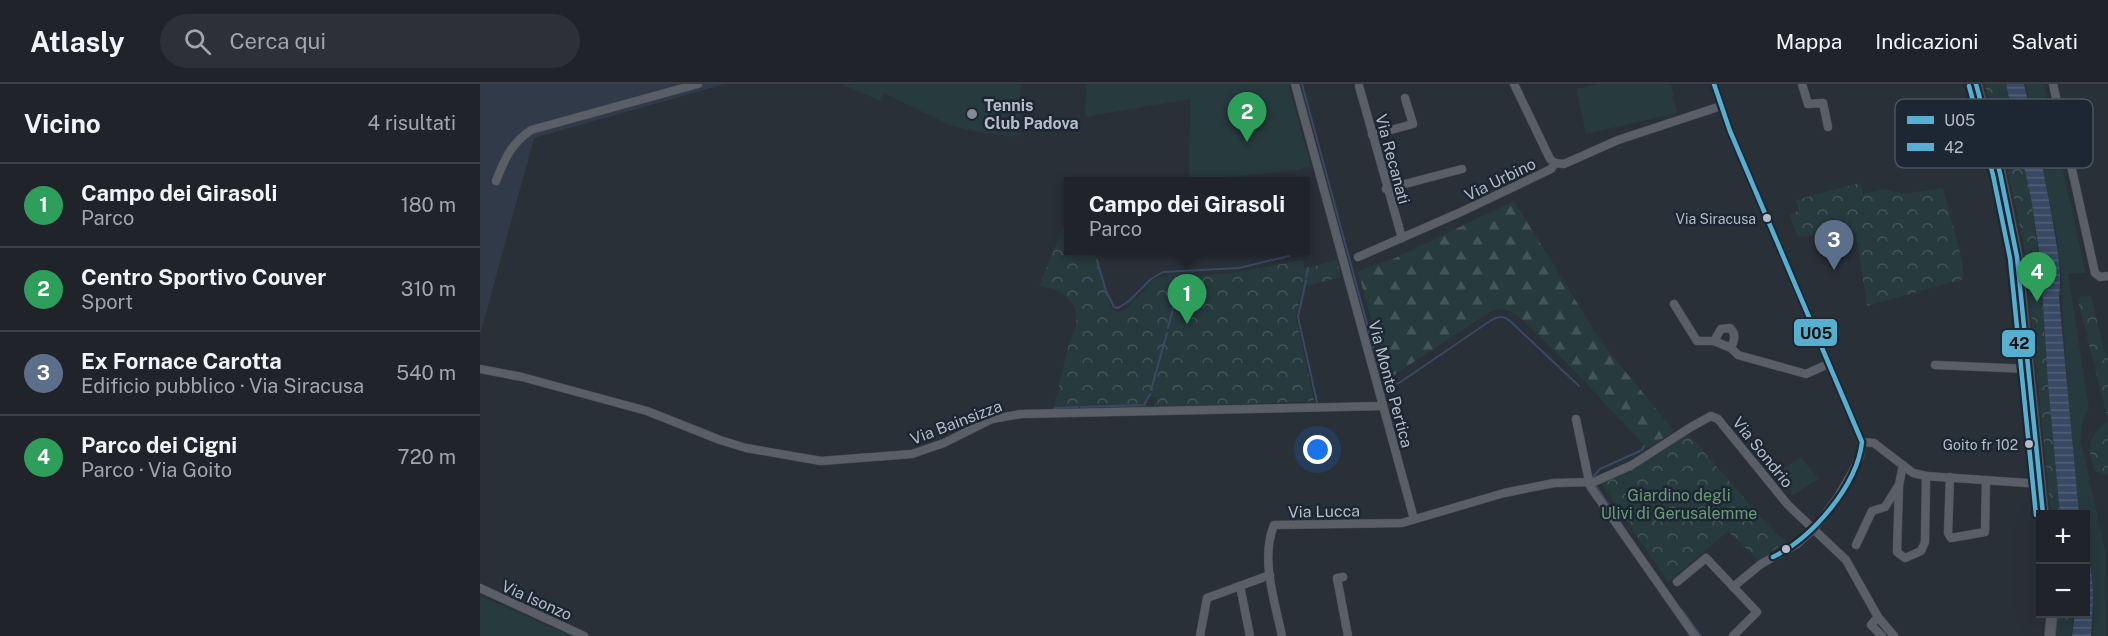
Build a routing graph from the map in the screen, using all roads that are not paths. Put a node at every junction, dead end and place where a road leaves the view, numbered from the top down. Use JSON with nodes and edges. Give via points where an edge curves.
{"nodes":[{"id":1,"x":698,"y":84,"type":"edge"},
{"id":2,"x":1295,"y":84,"type":"edge"},
{"id":3,"x":1514,"y":84,"type":"edge"},
{"id":4,"x":1714,"y":84,"type":"edge"},
{"id":5,"x":1802,"y":84,"type":"edge"},
{"id":6,"x":1976,"y":84,"type":"edge"},
{"id":7,"x":2053,"y":84,"type":"edge"},
{"id":8,"x":1359,"y":86,"type":"dead end"},
{"id":9,"x":1405,"y":98,"type":"dead end"},
{"id":10,"x":1980,"y":99,"type":"edge"},
{"id":11,"x":2056,"y":99,"type":"edge"},
{"id":12,"x":1721,"y":106,"type":"junction"},
{"id":13,"x":1828,"y":127,"type":"dead end"},
{"id":14,"x":1372,"y":135,"type":"junction"},
{"id":15,"x":1555,"y":163,"type":"junction"},
{"id":16,"x":1997,"y":168,"type":"edge"},
{"id":17,"x":2072,"y":168,"type":"edge"},
{"id":18,"x":1462,"y":169,"type":"dead end"},
{"id":19,"x":496,"y":181,"type":"dead end"},
{"id":20,"x":1386,"y":189,"type":"junction"},
{"id":21,"x":1402,"y":238,"type":"junction"},
{"id":22,"x":1358,"y":257,"type":"dead end"},
{"id":23,"x":2108,"y":276,"type":"edge"},
{"id":24,"x":1674,"y":304,"type":"dead end"},
{"id":25,"x":1714,"y":341,"type":"junction"},
{"id":26,"x":1731,"y":348,"type":"junction"},
{"id":27,"x":1828,"y":364,"type":"junction"},
{"id":28,"x":1935,"y":365,"type":"dead end"},
{"id":29,"x":480,"y":369,"type":"edge"},
{"id":30,"x":2029,"y":369,"type":"junction"},
{"id":31,"x":1383,"y":406,"type":"junction"},
{"id":32,"x":1576,"y":419,"type":"dead end"},
{"id":33,"x":1862,"y":439,"type":"junction"},
{"id":34,"x":1903,"y":465,"type":"junction"},
{"id":35,"x":1926,"y":476,"type":"junction"},
{"id":36,"x":1950,"y":477,"type":"junction"},
{"id":37,"x":1986,"y":480,"type":"junction"},
{"id":38,"x":1589,"y":483,"type":"junction"},
{"id":39,"x":1899,"y":484,"type":"junction"},
{"id":40,"x":2040,"y":484,"type":"junction"},
{"id":41,"x":2043,"y":510,"type":"edge"},
{"id":42,"x":1414,"y":519,"type":"junction"},
{"id":43,"x":1814,"y":529,"type":"junction"},
{"id":44,"x":1856,"y":545,"type":"dead end"},
{"id":45,"x":1270,"y":575,"type":"junction"},
{"id":46,"x":1343,"y":577,"type":"dead end"},
{"id":47,"x":1677,"y":582,"type":"dead end"},
{"id":48,"x":1239,"y":586,"type":"junction"},
{"id":49,"x":1733,"y":587,"type":"junction"},
{"id":50,"x":480,"y":588,"type":"edge"},
{"id":51,"x":1878,"y":617,"type":"junction"},
{"id":52,"x":2052,"y":618,"type":"edge"},
{"id":53,"x":1735,"y":635,"type":"edge"},
{"id":54,"x":584,"y":636,"type":"edge"},
{"id":55,"x":1200,"y":636,"type":"edge"},
{"id":56,"x":1250,"y":636,"type":"edge"},
{"id":57,"x":1282,"y":636,"type":"edge"},
{"id":58,"x":1348,"y":636,"type":"edge"},
{"id":59,"x":1695,"y":636,"type":"edge"},
{"id":60,"x":1882,"y":636,"type":"edge"},
{"id":61,"x":1894,"y":636,"type":"edge"},
{"id":62,"x":2050,"y":636,"type":"edge"}],
"edges":[{"from":1,"to":19,"type":"street","via":[[531,130],[517,140],[506,156]]},
{"from":2,"to":31,"type":"street","name":"Via Monte Pertica"},
{"from":3,"to":15,"type":"street"},
{"from":4,"to":12,"type":"street"},
{"from":5,"to":13,"type":"street","via":[[1808,104],[1823,103]]},
{"from":6,"to":10,"type":"main road"},
{"from":7,"to":11,"type":"street"},
{"from":8,"to":14,"type":"street","name":"Via Recanati"},
{"from":9,"to":14,"type":"street","via":[[1417,123]]},
{"from":12,"to":15,"type":"street","name":"Via Urbino","via":[[1625,137],[1564,164]]},
{"from":12,"to":27,"type":"street"},
{"from":14,"to":20,"type":"street","name":"Via Recanati"},
{"from":15,"to":21,"type":"street","name":"Via Urbino","via":[[1551,169]]},
{"from":16,"to":30,"type":"main road","via":[[2015,240]]},
{"from":17,"to":23,"type":"street","via":[[2095,273]]},
{"from":18,"to":20,"type":"street"},
{"from":20,"to":21,"type":"street","name":"Via Recanati"},
{"from":21,"to":22,"type":"street","name":"Via Urbino"},
{"from":24,"to":25,"type":"street","via":[[1697,341]]},
{"from":25,"to":26,"type":"street"},
{"from":25,"to":26,"type":"street","via":[[1718,332],[1730,328],[1735,337]]},
{"from":26,"to":27,"type":"street","via":[[1738,354],[1806,374]]},
{"from":27,"to":33,"type":"street"},
{"from":28,"to":30,"type":"street"},
{"from":29,"to":31,"type":"street","name":"Via Bainsizza","via":[[522,376],[647,411],[746,448],[829,462],[912,454],[992,419],[1021,414]]},
{"from":30,"to":40,"type":"main road"},
{"from":31,"to":42,"type":"street","name":"Via Monte Pertica"},
{"from":32,"to":38,"type":"street"},
{"from":33,"to":34,"type":"street","via":[[1881,446]]},
{"from":33,"to":43,"type":"street","via":[[1853,471]]},
{"from":34,"to":35,"type":"street"},
{"from":34,"to":39,"type":"street"},
{"from":35,"to":36,"type":"street"},
{"from":35,"to":39,"type":"street","via":[[1925,542],[1921,550],[1905,558],[1897,552]]},
{"from":36,"to":37,"type":"street"},
{"from":36,"to":37,"type":"street","via":[[1951,538],[1985,532]]},
{"from":37,"to":40,"type":"street"},
{"from":38,"to":42,"type":"street","via":[[1554,483]]},
{"from":38,"to":43,"type":"street","name":"Via Sondrio","via":[[1632,465],[1691,426],[1715,416],[1788,505]]},
{"from":38,"to":59,"type":"street"},
{"from":39,"to":44,"type":"street","via":[[1885,507],[1872,511]]},
{"from":40,"to":41,"type":"main road"},
{"from":42,"to":45,"type":"street","name":"Via Lucca","via":[[1402,523],[1274,525],[1269,536]]},
{"from":43,"to":49,"type":"street"},
{"from":43,"to":51,"type":"street","name":"Via Sondrio","via":[[1846,560]]},
{"from":45,"to":48,"type":"street"},
{"from":45,"to":57,"type":"street","name":"Via Lucca"},
{"from":46,"to":58,"type":"street","via":[[1337,578]]},
{"from":47,"to":49,"type":"street","via":[[1706,558]]},
{"from":48,"to":55,"type":"street","via":[[1207,598]]},
{"from":48,"to":56,"type":"street"},
{"from":49,"to":53,"type":"street","via":[[1757,612]]},
{"from":50,"to":54,"type":"street","name":"Via Isonzo"},
{"from":51,"to":60,"type":"street","name":"Via Sondrio","via":[[1871,625]]},
{"from":51,"to":61,"type":"street","name":"Via Sondrio"},
{"from":52,"to":62,"type":"main road"}]}
